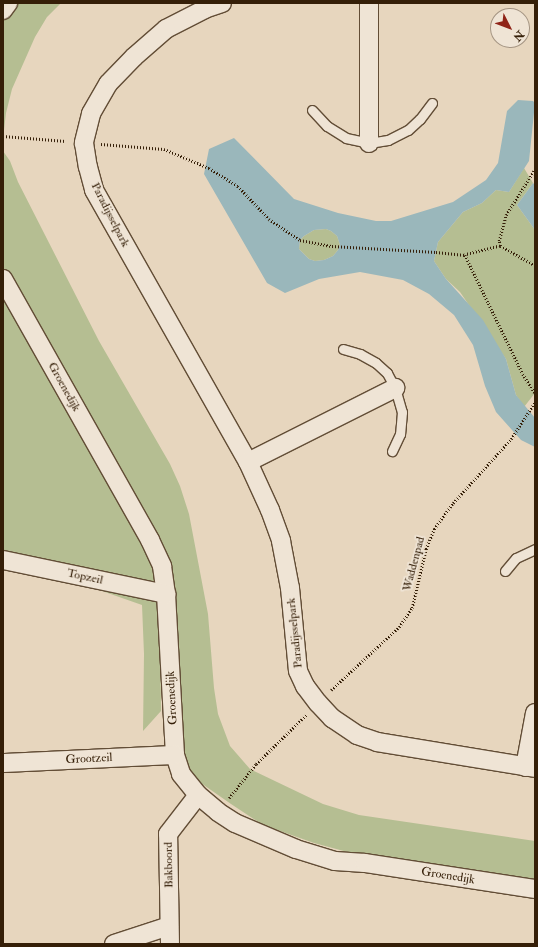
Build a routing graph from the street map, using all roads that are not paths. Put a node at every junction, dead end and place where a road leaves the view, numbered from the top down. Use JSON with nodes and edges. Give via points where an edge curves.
{"nodes":[{"id":1,"x":8,"y":3,"type":"edge"},
{"id":2,"x":222,"y":3,"type":"edge"},
{"id":3,"x":369,"y":3,"type":"edge"},
{"id":4,"x":3,"y":10,"type":"edge"},
{"id":5,"x":432,"y":103,"type":"dead end"},
{"id":6,"x":312,"y":110,"type":"dead end"},
{"id":7,"x":369,"y":143,"type":"junction"},
{"id":8,"x":3,"y":279,"type":"edge"},
{"id":9,"x":343,"y":349,"type":"dead end"},
{"id":10,"x":395,"y":388,"type":"junction"},
{"id":11,"x":392,"y":451,"type":"dead end"},
{"id":12,"x":248,"y":462,"type":"junction"},
{"id":13,"x":535,"y":549,"type":"edge"},
{"id":14,"x":3,"y":560,"type":"edge"},
{"id":15,"x":505,"y":571,"type":"dead end"},
{"id":16,"x":166,"y":594,"type":"junction"},
{"id":17,"x":535,"y":712,"type":"edge"},
{"id":18,"x":174,"y":755,"type":"junction"},
{"id":19,"x":3,"y":763,"type":"edge"},
{"id":20,"x":530,"y":767,"type":"edge"},
{"id":21,"x":198,"y":796,"type":"junction"},
{"id":22,"x":535,"y":889,"type":"edge"},
{"id":23,"x":170,"y":935,"type":"edge"},
{"id":24,"x":114,"y":944,"type":"edge"}],
"edges":[{"from":1,"to":4,"type":"street"},
{"from":2,"to":12,"type":"street","name":"Paradijsselpark","via":[[166,29],[134,57],[108,84],[91,114],[84,143],[94,190]]},
{"from":3,"to":7,"type":"street"},
{"from":5,"to":7,"type":"lane","via":[[408,130],[388,140]]},
{"from":6,"to":7,"type":"lane","via":[[327,126],[346,138]]},
{"from":8,"to":16,"type":"street","name":"Groenedijk","via":[[150,540],[162,566]]},
{"from":9,"to":10,"type":"lane","via":[[360,354],[376,363],[387,373]]},
{"from":10,"to":11,"type":"lane","via":[[402,412],[400,434]]},
{"from":10,"to":12,"type":"street"},
{"from":12,"to":20,"type":"street","name":"Paradijsselpark","via":[[281,541],[290,588],[298,671],[305,686],[318,703],[332,718],[351,731],[377,742]]},
{"from":13,"to":15,"type":"lane","via":[[516,558]]},
{"from":14,"to":16,"type":"street","name":"Topzeil"},
{"from":16,"to":18,"type":"street","name":"Groenedijk"},
{"from":17,"to":20,"type":"street","name":"Paradijsselpark"},
{"from":18,"to":19,"type":"street","name":"Grootzeil"},
{"from":18,"to":21,"type":"street","name":"Groenedijk","via":[[181,774]]},
{"from":21,"to":22,"type":"street","name":"Groenedijk","via":[[235,823],[296,849],[335,861],[365,863]]},
{"from":21,"to":23,"type":"street","name":"Bakboord","via":[[168,834]]},
{"from":23,"to":24,"type":"street"}]}
